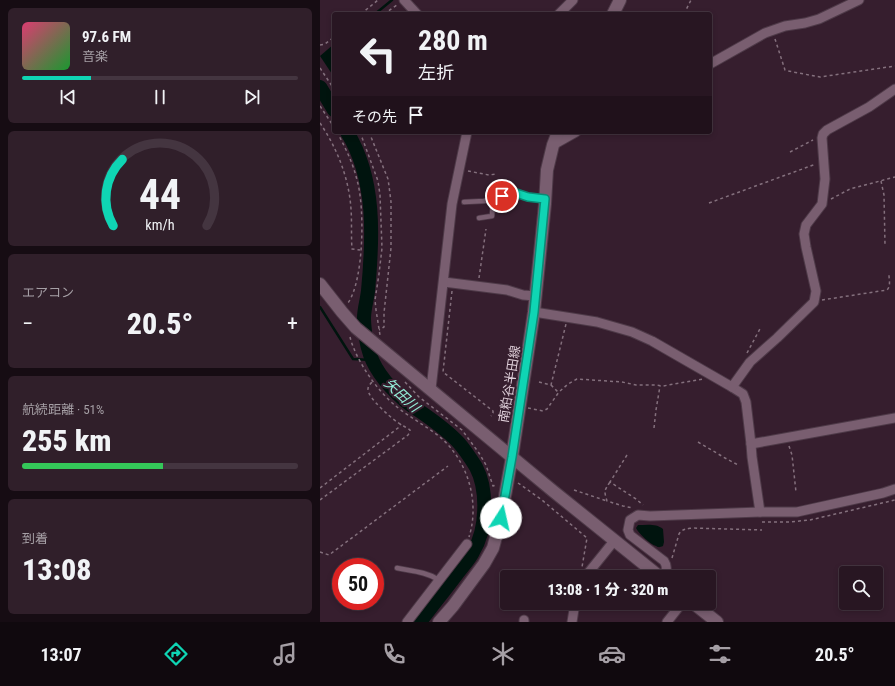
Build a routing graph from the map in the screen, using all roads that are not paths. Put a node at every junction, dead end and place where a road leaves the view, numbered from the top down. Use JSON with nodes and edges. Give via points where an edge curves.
{"nodes":[{"id":1,"x":573,"y":0,"type":"edge"},
{"id":2,"x":620,"y":0,"type":"edge"},
{"id":3,"x":860,"y":0,"type":"edge"},
{"id":4,"x":401,"y":2,"type":"edge"},
{"id":5,"x":414,"y":12,"type":"edge"},
{"id":6,"x":561,"y":12,"type":"edge"},
{"id":7,"x":614,"y":12,"type":"edge"},
{"id":8,"x":712,"y":63,"type":"edge"},
{"id":9,"x":895,"y":89,"type":"edge"},
{"id":10,"x":467,"y":134,"type":"edge"},
{"id":11,"x":557,"y":134,"type":"edge"},
{"id":12,"x":572,"y":134,"type":"edge"},
{"id":13,"x":553,"y":145,"type":"junction"},
{"id":14,"x":493,"y":199,"type":"junction"},
{"id":15,"x":545,"y":199,"type":"junction"},
{"id":16,"x":464,"y":202,"type":"dead end"},
{"id":17,"x":479,"y":218,"type":"dead end"},
{"id":18,"x":448,"y":282,"type":"junction"},
{"id":19,"x":320,"y":284,"type":"edge"},
{"id":20,"x":535,"y":296,"type":"junction"},
{"id":21,"x":534,"y":312,"type":"junction"},
{"id":22,"x":732,"y":387,"type":"junction"},
{"id":23,"x":430,"y":389,"type":"junction"},
{"id":24,"x":895,"y":418,"type":"edge"},
{"id":25,"x":751,"y":444,"type":"junction"},
{"id":26,"x":512,"y":457,"type":"junction"},
{"id":27,"x":895,"y":489,"type":"edge"},
{"id":28,"x":760,"y":512,"type":"junction"},
{"id":29,"x":614,"y":541,"type":"junction"},
{"id":30,"x":466,"y":544,"type":"road end"},
{"id":31,"x":397,"y":568,"type":"dead end"},
{"id":32,"x":586,"y":570,"type":"edge"},
{"id":33,"x":651,"y":570,"type":"edge"},
{"id":34,"x":667,"y":570,"type":"edge"},
{"id":35,"x":440,"y":580,"type":"junction"},
{"id":36,"x":574,"y":610,"type":"edge"},
{"id":37,"x":676,"y":610,"type":"edge"},
{"id":38,"x":702,"y":610,"type":"edge"},
{"id":39,"x":406,"y":622,"type":"edge"},
{"id":40,"x":439,"y":622,"type":"edge"},
{"id":41,"x":572,"y":622,"type":"edge"},
{"id":42,"x":667,"y":622,"type":"edge"},
{"id":43,"x":717,"y":622,"type":"edge"}],
"edges":[{"from":1,"to":6,"type":"street"},
{"from":2,"to":7,"type":"main road"},
{"from":3,"to":8,"type":"street","via":[[819,19],[764,33]]},
{"from":4,"to":5,"type":"street"},
{"from":9,"to":22,"type":"street","via":[[823,134],[825,179],[822,201],[806,225],[804,234],[816,291],[814,302],[750,362]]},
{"from":10,"to":18,"type":"street","via":[[452,204]]},
{"from":11,"to":13,"type":"main road","name":"南粕谷半田線"},
{"from":12,"to":13,"type":"street"},
{"from":13,"to":15,"type":"main road","name":"南粕谷半田線","via":[[547,170]]},
{"from":14,"to":15,"type":"lane","via":[[516,193]]},
{"from":14,"to":16,"type":"lane"},
{"from":14,"to":17,"type":"lane","via":[[494,217]]},
{"from":15,"to":20,"type":"main road","name":"南粕谷半田線"},
{"from":18,"to":20,"type":"street"},
{"from":18,"to":23,"type":"street"},
{"from":19,"to":23,"type":"main road","via":[[354,326]]},
{"from":20,"to":21,"type":"main road","name":"南粕谷半田線"},
{"from":21,"to":22,"type":"street","via":[[597,322],[632,332]]},
{"from":21,"to":26,"type":"main road","name":"南粕谷半田線"},
{"from":22,"to":25,"type":"street","via":[[743,394],[746,402]]},
{"from":23,"to":26,"type":"main road"},
{"from":24,"to":25,"type":"street"},
{"from":25,"to":28,"type":"street"},
{"from":26,"to":29,"type":"main road"},
{"from":26,"to":40,"type":"main road","name":"南粕谷半田線","via":[[493,548],[467,588]]},
{"from":27,"to":28,"type":"street","via":[[797,512]]},
{"from":28,"to":34,"type":"street","via":[[638,515],[630,520],[630,535],[664,561]]},
{"from":29,"to":32,"type":"street"},
{"from":29,"to":33,"type":"main road"},
{"from":30,"to":35,"type":"street"},
{"from":31,"to":35,"type":"lane","via":[[422,572]]},
{"from":35,"to":39,"type":"street"},
{"from":36,"to":41,"type":"street"},
{"from":37,"to":42,"type":"street"},
{"from":38,"to":43,"type":"main road"}]}
